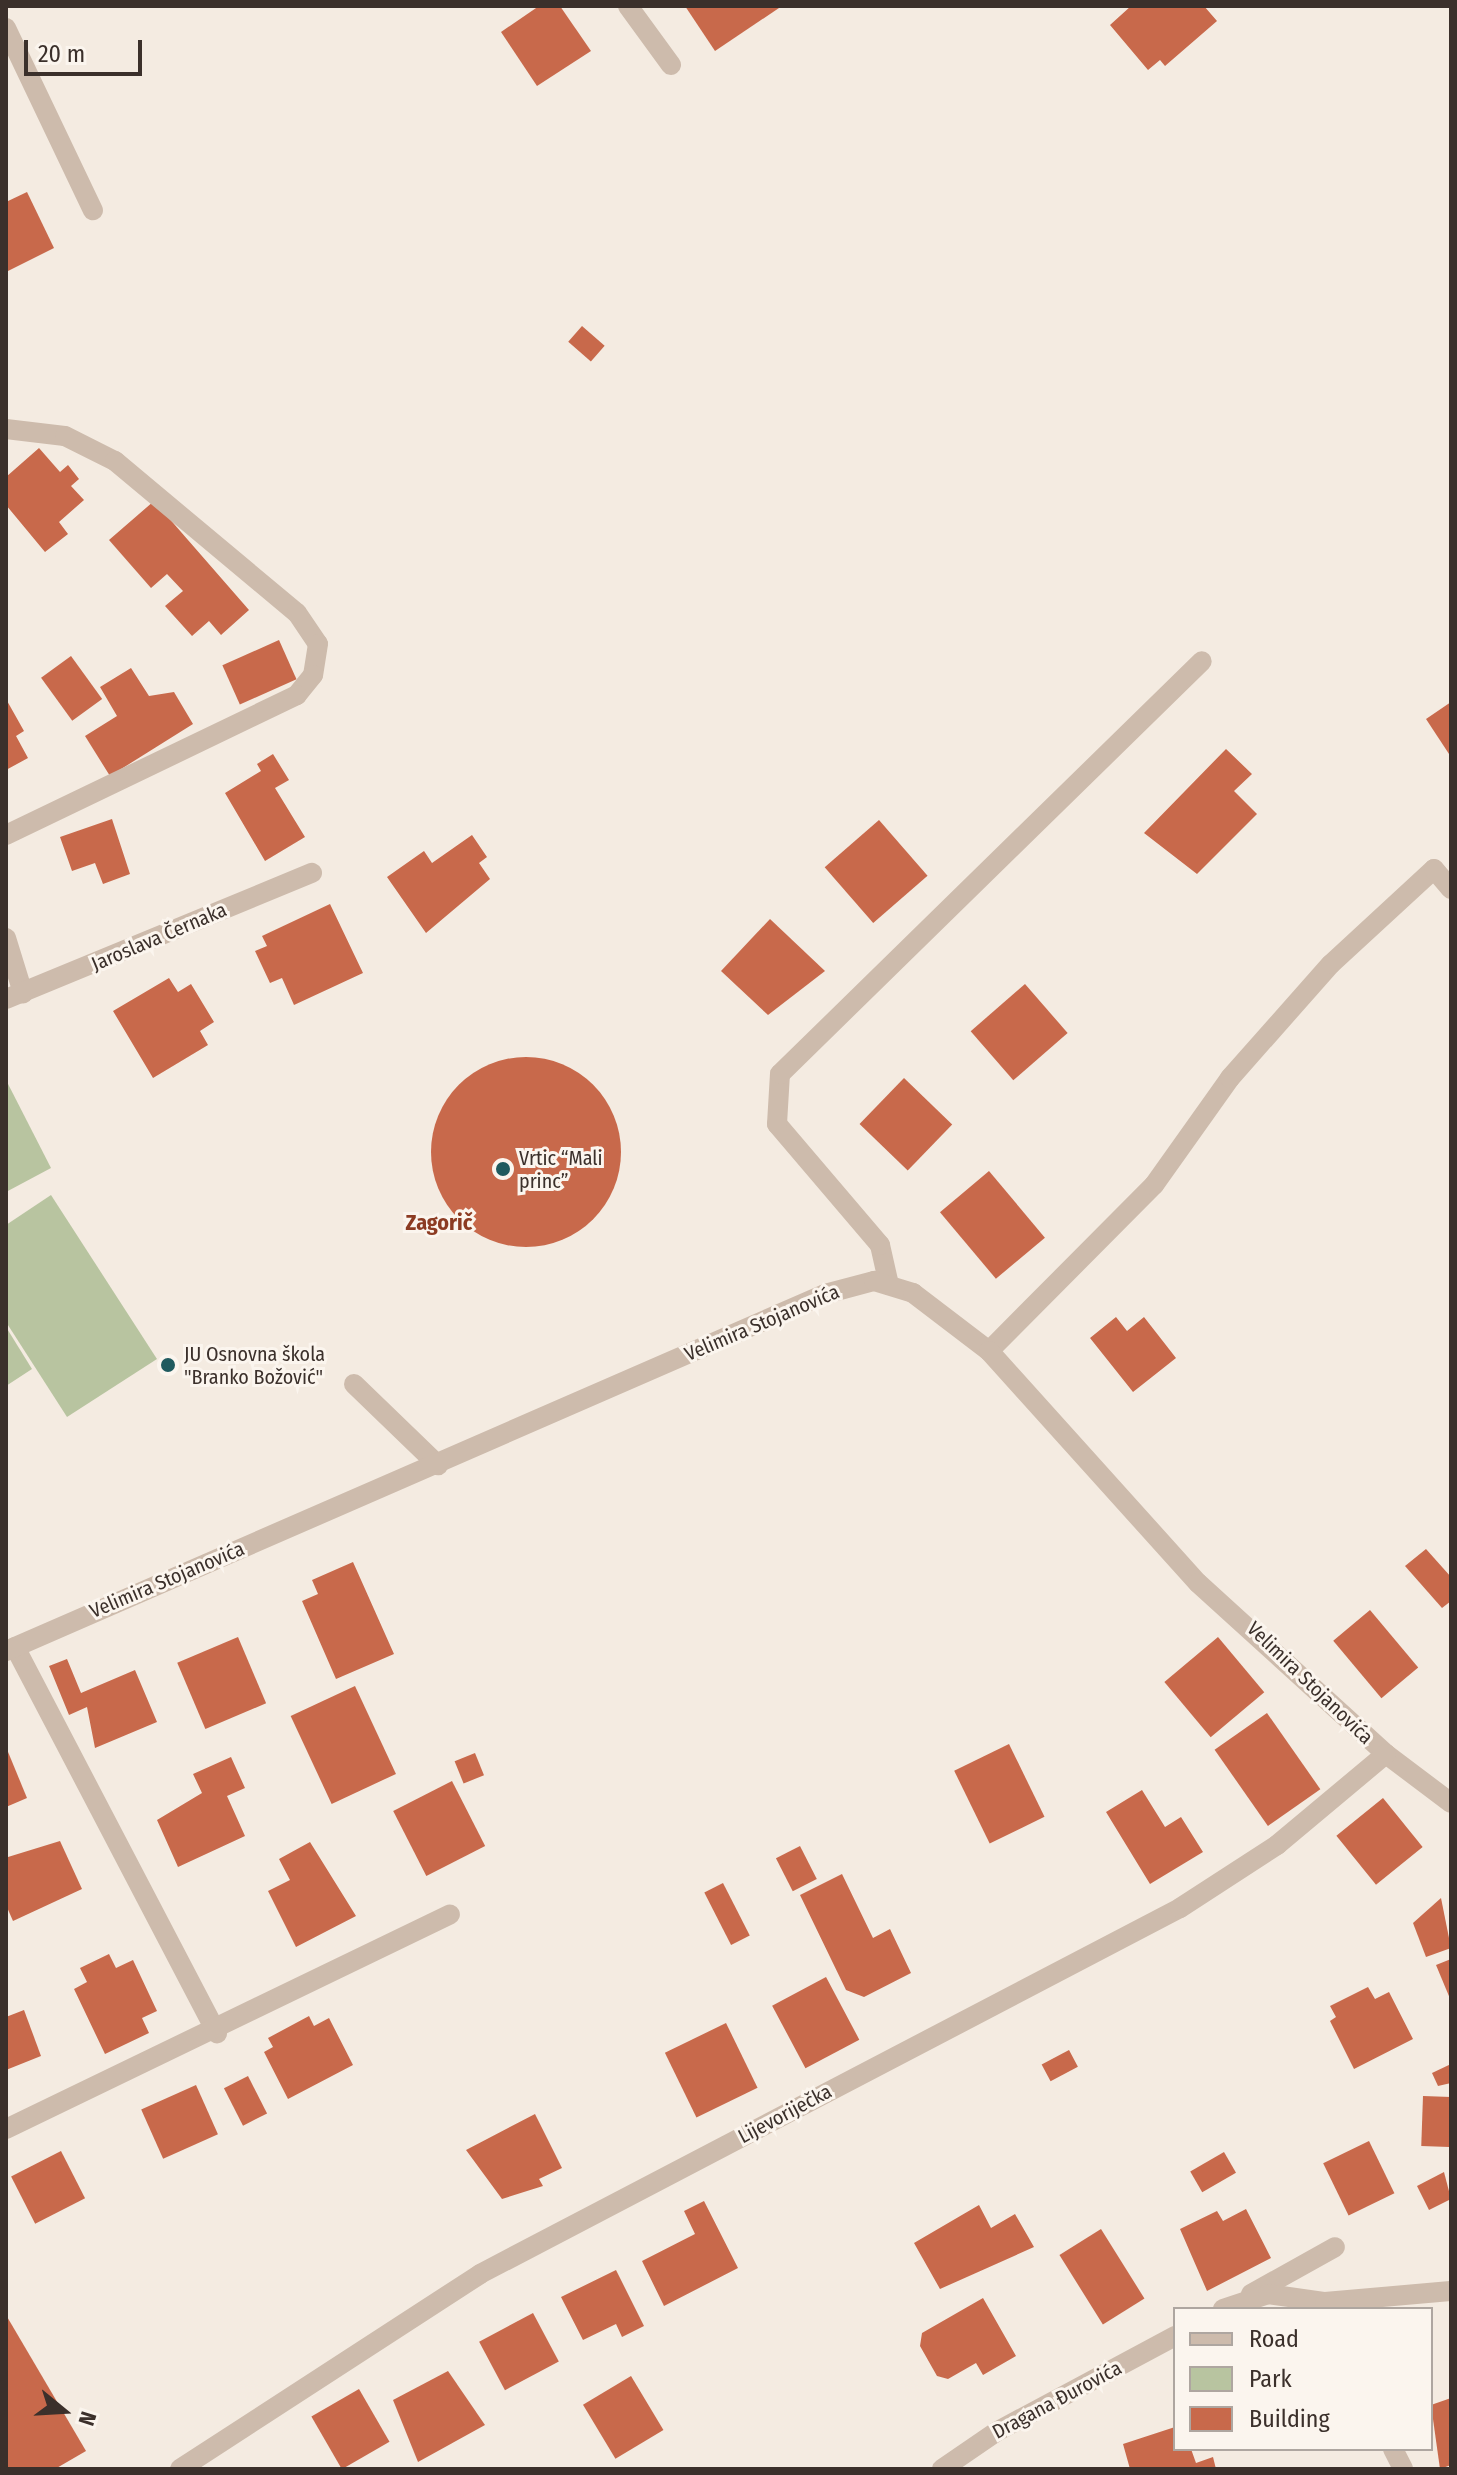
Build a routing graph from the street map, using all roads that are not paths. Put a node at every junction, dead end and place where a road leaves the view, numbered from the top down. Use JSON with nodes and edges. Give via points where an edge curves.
{"nodes":[{"id":1,"x":628,"y":6,"type":"edge"},
{"id":2,"x":6,"y":28,"type":"edge"},
{"id":3,"x":671,"y":65,"type":"dead end"},
{"id":4,"x":93,"y":210,"type":"dead end"},
{"id":5,"x":6,"y":429,"type":"edge"},
{"id":6,"x":1202,"y":661,"type":"dead end"},
{"id":7,"x":6,"y":835,"type":"edge"},
{"id":8,"x":312,"y":873,"type":"dead end"},
{"id":9,"x":1451,"y":889,"type":"edge"},
{"id":10,"x":6,"y":938,"type":"edge"},
{"id":11,"x":15,"y":996,"type":"edge"},
{"id":12,"x":889,"y":1285,"type":"junction"},
{"id":13,"x":989,"y":1351,"type":"junction"},
{"id":14,"x":354,"y":1384,"type":"dead end"},
{"id":15,"x":438,"y":1465,"type":"junction"},
{"id":16,"x":10,"y":1649,"type":"edge"},
{"id":17,"x":1386,"y":1754,"type":"junction"},
{"id":18,"x":1451,"y":1803,"type":"edge"},
{"id":19,"x":450,"y":1914,"type":"dead end"},
{"id":20,"x":217,"y":2033,"type":"junction"},
{"id":21,"x":6,"y":2129,"type":"edge"},
{"id":22,"x":1335,"y":2247,"type":"dead end"},
{"id":23,"x":1451,"y":2291,"type":"edge"},
{"id":24,"x":1228,"y":2306,"type":"edge"},
{"id":25,"x":1327,"y":2306,"type":"edge"},
{"id":26,"x":1173,"y":2337,"type":"edge"},
{"id":27,"x":1394,"y":2451,"type":"edge"},
{"id":28,"x":180,"y":2469,"type":"edge"},
{"id":29,"x":942,"y":2469,"type":"edge"},
{"id":30,"x":1403,"y":2469,"type":"edge"}],
"edges":[{"from":1,"to":3,"type":"street"},
{"from":2,"to":4,"type":"street"},
{"from":5,"to":7,"type":"street","via":[[65,436],[115,461],[297,613],[318,644],[317,660],[297,695]]},
{"from":6,"to":12,"type":"street","via":[[780,1074],[777,1124],[880,1245]]},
{"from":8,"to":11,"type":"street","name":"Jaroslava Černaka"},
{"from":9,"to":13,"type":"street","via":[[1434,869],[1331,964],[1230,1078],[1154,1185]]},
{"from":10,"to":11,"type":"street"},
{"from":12,"to":13,"type":"street","name":"Velimira Stojanovića","via":[[941,1310]]},
{"from":12,"to":15,"type":"street","name":"Velimira Stojanovića","via":[[853,1283],[825,1294]]},
{"from":13,"to":17,"type":"street","name":"Velimira Stojanovića","via":[[1198,1583]]},
{"from":14,"to":15,"type":"street"},
{"from":15,"to":16,"type":"street","name":"Velimira Stojanovića"},
{"from":16,"to":20,"type":"street"},
{"from":17,"to":18,"type":"street","name":"Velimira Stojanovića"},
{"from":17,"to":28,"type":"street","name":"Lijevoriječka","via":[[1277,1845],[1180,1908],[480,2274]]},
{"from":19,"to":20,"type":"street"},
{"from":20,"to":21,"type":"street"},
{"from":22,"to":24,"type":"street"},
{"from":23,"to":25,"type":"street"},
{"from":24,"to":25,"type":"street","via":[[1268,2294]]},
{"from":26,"to":29,"type":"street","name":"Dragana Đurovića","via":[[996,2432]]},
{"from":27,"to":30,"type":"street"}]}
